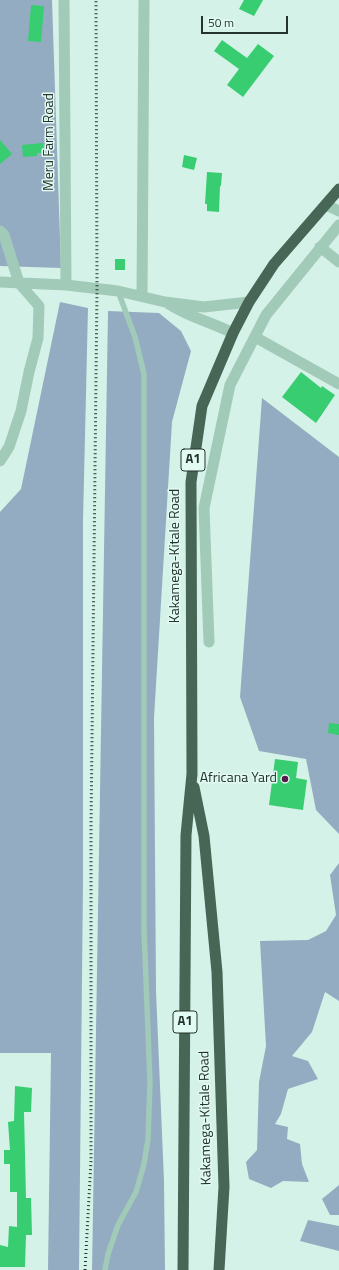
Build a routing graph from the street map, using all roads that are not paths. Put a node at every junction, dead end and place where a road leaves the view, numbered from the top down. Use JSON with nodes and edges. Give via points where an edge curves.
{"nodes":[{"id":1,"x":64,"y":0,"type":"edge"},
{"id":2,"x":144,"y":0,"type":"edge"},
{"id":3,"x":339,"y":188,"type":"edge"},
{"id":4,"x":326,"y":205,"type":"junction"},
{"id":5,"x":339,"y":211,"type":"edge"},
{"id":6,"x":339,"y":225,"type":"edge"},
{"id":7,"x":0,"y":231,"type":"edge"},
{"id":8,"x":320,"y":247,"type":"junction"},
{"id":9,"x":339,"y":262,"type":"edge"},
{"id":10,"x":0,"y":282,"type":"edge"},
{"id":11,"x":19,"y":282,"type":"junction"},
{"id":12,"x":66,"y":284,"type":"junction"},
{"id":13,"x":118,"y":291,"type":"junction"},
{"id":14,"x":142,"y":296,"type":"junction"},
{"id":15,"x":165,"y":302,"type":"junction"},
{"id":16,"x":249,"y":302,"type":"junction"},
{"id":17,"x":233,"y":333,"type":"junction"},
{"id":18,"x":255,"y":337,"type":"junction"},
{"id":19,"x":339,"y":384,"type":"edge"},
{"id":20,"x":0,"y":461,"type":"edge"},
{"id":21,"x":209,"y":642,"type":"dead end"},
{"id":22,"x":192,"y":774,"type":"junction"},
{"id":23,"x":105,"y":1270,"type":"edge"},
{"id":24,"x":183,"y":1270,"type":"edge"},
{"id":25,"x":219,"y":1270,"type":"edge"}],
"edges":[{"from":1,"to":12,"type":"street","name":"Meru Farm Road"},
{"from":2,"to":14,"type":"street"},
{"from":3,"to":4,"type":"highway","name":"Kakamega-Kitale Road","number":"A1"},
{"from":4,"to":5,"type":"street"},
{"from":4,"to":16,"type":"highway","name":"Kakamega-Kitale Road","number":"A1","via":[[274,264]]},
{"from":6,"to":8,"type":"street"},
{"from":7,"to":11,"type":"street","via":[[4,235]]},
{"from":8,"to":9,"type":"street"},
{"from":8,"to":18,"type":"street","via":[[266,315]]},
{"from":10,"to":11,"type":"street"},
{"from":11,"to":12,"type":"street"},
{"from":11,"to":20,"type":"street","via":[[39,306],[38,338],[10,447]]},
{"from":12,"to":13,"type":"street"},
{"from":13,"to":14,"type":"street"},
{"from":13,"to":23,"type":"lane","via":[[135,337],[144,374],[144,921],[150,1084],[148,1139],[144,1164],[136,1192],[118,1225]]},
{"from":14,"to":15,"type":"street"},
{"from":15,"to":16,"type":"street","via":[[204,307]]},
{"from":15,"to":17,"type":"street","via":[[190,316]]},
{"from":16,"to":17,"type":"highway","name":"Kakamega-Kitale Road","number":"A1"},
{"from":17,"to":22,"type":"highway","name":"Kakamega-Kitale Road","number":"A1","via":[[202,406],[191,482]]},
{"from":18,"to":19,"type":"street"},
{"from":18,"to":21,"type":"street","via":[[230,386],[204,508]]},
{"from":22,"to":24,"type":"highway","name":"Kakamega-Kitale Road","number":"A1","via":[[186,835]]},
{"from":22,"to":25,"type":"highway","name":"Kakamega-Kitale Road","number":"A1","via":[[204,836],[218,972],[224,1187]]}]}
